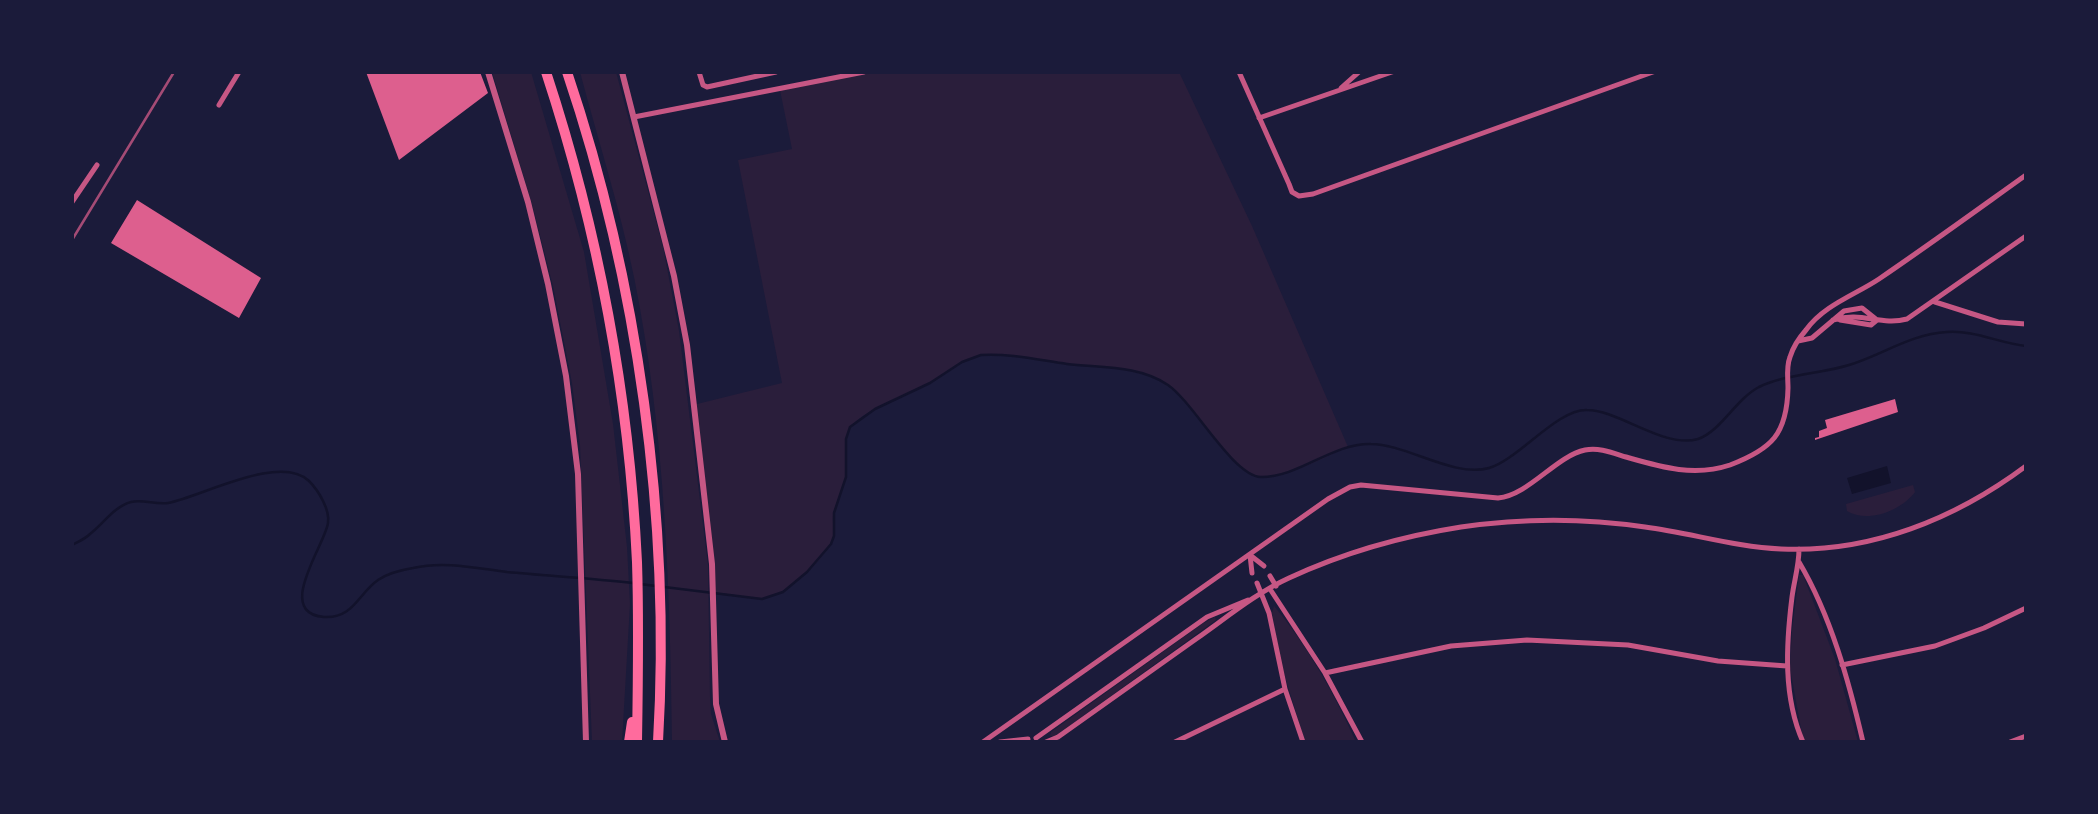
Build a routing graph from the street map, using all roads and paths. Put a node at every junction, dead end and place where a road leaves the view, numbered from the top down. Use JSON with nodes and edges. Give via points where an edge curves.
{"nodes":[{"id":1,"x":239,"y":72,"type":"edge"},
{"id":2,"x":488,"y":72,"type":"edge"},
{"id":3,"x":546,"y":72,"type":"edge"},
{"id":4,"x":568,"y":72,"type":"edge"},
{"id":5,"x":622,"y":72,"type":"edge"},
{"id":6,"x":699,"y":72,"type":"edge"},
{"id":7,"x":776,"y":72,"type":"edge"},
{"id":8,"x":864,"y":72,"type":"edge"},
{"id":9,"x":1238,"y":72,"type":"edge"},
{"id":10,"x":1359,"y":72,"type":"edge"},
{"id":11,"x":1392,"y":72,"type":"edge"},
{"id":12,"x":1650,"y":72,"type":"edge"},
{"id":13,"x":1336,"y":92,"type":"junction"},
{"id":14,"x":219,"y":105,"type":"dead end"},
{"id":15,"x":634,"y":117,"type":"junction"},
{"id":16,"x":1259,"y":118,"type":"junction"},
{"id":17,"x":97,"y":165,"type":"dead end"},
{"id":18,"x":2026,"y":175,"type":"edge"},
{"id":19,"x":72,"y":202,"type":"edge"},
{"id":20,"x":2026,"y":236,"type":"edge"},
{"id":21,"x":1935,"y":302,"type":"junction"},
{"id":22,"x":2026,"y":324,"type":"edge"},
{"id":23,"x":1798,"y":341,"type":"junction"},
{"id":24,"x":2026,"y":466,"type":"edge"},
{"id":25,"x":1800,"y":549,"type":"junction"},
{"id":26,"x":1250,"y":555,"type":"junction"},
{"id":27,"x":1799,"y":562,"type":"junction"},
{"id":28,"x":1264,"y":566,"type":"dead end"},
{"id":29,"x":1252,"y":573,"type":"dead end"},
{"id":30,"x":1270,"y":576,"type":"dead end"},
{"id":31,"x":1257,"y":583,"type":"dead end"},
{"id":32,"x":1273,"y":587,"type":"junction"},
{"id":33,"x":1260,"y":595,"type":"junction"},
{"id":34,"x":2026,"y":608,"type":"edge"},
{"id":35,"x":1842,"y":665,"type":"junction"},
{"id":36,"x":1787,"y":666,"type":"junction"},
{"id":37,"x":1325,"y":673,"type":"junction"},
{"id":38,"x":1285,"y":689,"type":"junction"},
{"id":39,"x":638,"y":691,"type":"junction"},
{"id":40,"x":1046,"y":732,"type":"junction"},
{"id":41,"x":992,"y":736,"type":"junction"},
{"id":42,"x":2026,"y":736,"type":"edge"},
{"id":43,"x":1036,"y":738,"type":"dead end"},
{"id":44,"x":1028,"y":739,"type":"dead end"},
{"id":45,"x":1049,"y":741,"type":"edge"},
{"id":46,"x":586,"y":742,"type":"edge"},
{"id":47,"x":629,"y":742,"type":"edge"},
{"id":48,"x":636,"y":742,"type":"edge"},
{"id":49,"x":659,"y":742,"type":"edge"},
{"id":50,"x":725,"y":742,"type":"edge"},
{"id":51,"x":983,"y":742,"type":"edge"},
{"id":52,"x":1000,"y":742,"type":"edge"},
{"id":53,"x":1175,"y":742,"type":"edge"},
{"id":54,"x":1303,"y":742,"type":"edge"},
{"id":55,"x":1362,"y":742,"type":"edge"},
{"id":56,"x":1802,"y":742,"type":"edge"},
{"id":57,"x":1863,"y":742,"type":"edge"},
{"id":58,"x":2010,"y":742,"type":"edge"}],
"edges":[{"from":1,"to":14,"type":"street"},
{"from":2,"to":46,"type":"street","via":[[528,202],[559,340],[576,455]]},
{"from":3,"to":39,"type":"highway","via":[[581,193],[608,314],[627,436],[637,560]]},
{"from":4,"to":49,"type":"highway","via":[[605,203],[630,321],[648,441],[659,609]]},
{"from":5,"to":15,"type":"street"},
{"from":6,"to":7,"type":"street","via":[[707,87]]},
{"from":8,"to":15,"type":"street"},
{"from":9,"to":16,"type":"street"},
{"from":10,"to":13,"type":"street"},
{"from":11,"to":13,"type":"street"},
{"from":12,"to":16,"type":"street","via":[[1303,196],[1292,192]]},
{"from":13,"to":16,"type":"street"},
{"from":15,"to":50,"type":"street","via":[[681,312],[712,564],[716,704]]},
{"from":17,"to":19,"type":"street"},
{"from":18,"to":23,"type":"street","via":[[1877,280],[1826,310]]},
{"from":20,"to":21,"type":"street"},
{"from":21,"to":22,"type":"street","via":[[1998,323]]},
{"from":21,"to":23,"type":"street","via":[[1897,321],[1847,315],[1833,320],[1812,338]]},
{"from":23,"to":26,"type":"street","via":[[1787,369],[1786,418],[1780,431],[1760,450],[1725,466],[1682,471],[1589,449],[1503,497],[1355,485]]},
{"from":24,"to":25,"type":"street","via":[[1930,523],[1871,541]]},
{"from":25,"to":27,"type":"street"},
{"from":25,"to":32,"type":"street","via":[[1735,545],[1622,524],[1525,521],[1460,527],[1397,540],[1323,564]]},
{"from":26,"to":28,"type":"street"},
{"from":26,"to":29,"type":"street"},
{"from":26,"to":41,"type":"street"},
{"from":27,"to":35,"type":"street"},
{"from":27,"to":36,"type":"street"},
{"from":30,"to":32,"type":"street"},
{"from":31,"to":33,"type":"street"},
{"from":32,"to":33,"type":"street"},
{"from":32,"to":37,"type":"street"},
{"from":33,"to":38,"type":"street"},
{"from":33,"to":40,"type":"street","via":[[1207,617]]},
{"from":33,"to":45,"type":"street"},
{"from":34,"to":35,"type":"street","via":[[1935,646]]},
{"from":35,"to":57,"type":"street"},
{"from":36,"to":37,"type":"street","via":[[1718,661],[1628,645],[1527,640],[1451,646]]},
{"from":36,"to":56,"type":"street"},
{"from":37,"to":55,"type":"street"},
{"from":38,"to":53,"type":"street"},
{"from":38,"to":54,"type":"street"},
{"from":39,"to":47,"type":"highway"},
{"from":39,"to":48,"type":"highway"},
{"from":40,"to":43,"type":"street"},
{"from":40,"to":45,"type":"street"},
{"from":41,"to":51,"type":"street"},
{"from":41,"to":52,"type":"street"},
{"from":42,"to":58,"type":"street"},
{"from":44,"to":52,"type":"street"}]}
